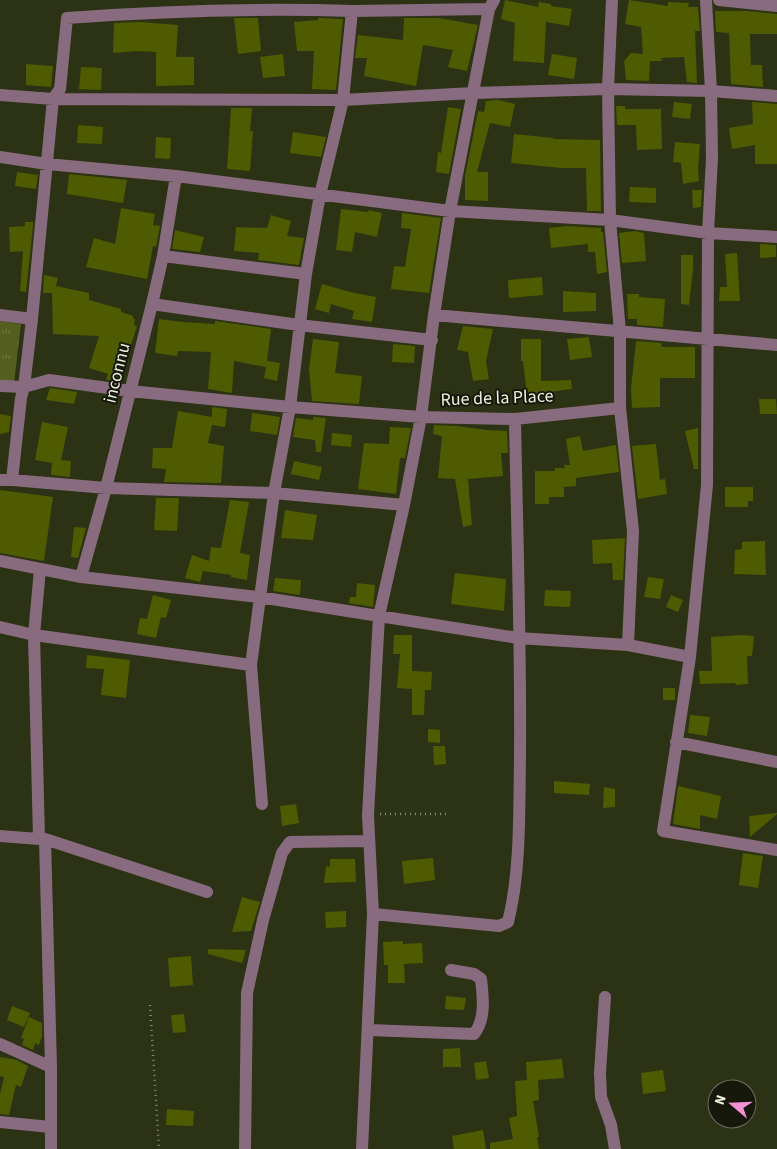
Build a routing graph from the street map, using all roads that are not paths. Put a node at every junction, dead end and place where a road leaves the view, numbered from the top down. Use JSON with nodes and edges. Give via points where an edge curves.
{"nodes":[{"id":1,"x":612,"y":0,"type":"edge"},
{"id":2,"x":706,"y":0,"type":"edge"},
{"id":3,"x":719,"y":0,"type":"edge"},
{"id":4,"x":492,"y":4,"type":"edge"},
{"id":5,"x":313,"y":5,"type":"edge"},
{"id":6,"x":419,"y":5,"type":"edge"},
{"id":7,"x":153,"y":6,"type":"edge"},
{"id":8,"x":777,"y":6,"type":"edge"},
{"id":9,"x":352,"y":11,"type":"junction"},
{"id":10,"x":608,"y":90,"type":"junction"},
{"id":11,"x":711,"y":91,"type":"junction"},
{"id":12,"x":473,"y":93,"type":"junction"},
{"id":13,"x":57,"y":94,"type":"junction"},
{"id":14,"x":0,"y":95,"type":"edge"},
{"id":15,"x":777,"y":96,"type":"edge"},
{"id":16,"x":343,"y":100,"type":"junction"},
{"id":17,"x":0,"y":157,"type":"edge"},
{"id":18,"x":47,"y":164,"type":"junction"},
{"id":19,"x":176,"y":176,"type":"junction"},
{"id":20,"x":320,"y":195,"type":"junction"},
{"id":21,"x":450,"y":211,"type":"junction"},
{"id":22,"x":610,"y":220,"type":"junction"},
{"id":23,"x":708,"y":233,"type":"junction"},
{"id":24,"x":777,"y":237,"type":"edge"},
{"id":25,"x":163,"y":256,"type":"junction"},
{"id":26,"x":306,"y":274,"type":"junction"},
{"id":27,"x":152,"y":304,"type":"junction"},
{"id":28,"x":0,"y":315,"type":"edge"},
{"id":29,"x":434,"y":316,"type":"junction"},
{"id":30,"x":32,"y":319,"type":"junction"},
{"id":31,"x":299,"y":325,"type":"junction"},
{"id":32,"x":620,"y":331,"type":"junction"},
{"id":33,"x":432,"y":340,"type":"junction"},
{"id":34,"x":709,"y":340,"type":"junction"},
{"id":35,"x":777,"y":345,"type":"edge"},
{"id":36,"x":0,"y":386,"type":"edge"},
{"id":37,"x":24,"y":387,"type":"junction"},
{"id":38,"x":130,"y":391,"type":"junction"},
{"id":39,"x":290,"y":407,"type":"junction"},
{"id":40,"x":620,"y":408,"type":"junction"},
{"id":41,"x":421,"y":417,"type":"junction"},
{"id":42,"x":515,"y":419,"type":"junction"},
{"id":43,"x":6,"y":480,"type":"edge"},
{"id":44,"x":106,"y":488,"type":"junction"},
{"id":45,"x":274,"y":493,"type":"junction"},
{"id":46,"x":404,"y":505,"type":"junction"},
{"id":47,"x":0,"y":561,"type":"edge"},
{"id":48,"x":40,"y":569,"type":"junction"},
{"id":49,"x":81,"y":577,"type":"junction"},
{"id":50,"x":259,"y":597,"type":"junction"},
{"id":51,"x":379,"y":616,"type":"junction"},
{"id":52,"x":0,"y":627,"type":"edge"},
{"id":53,"x":34,"y":634,"type":"junction"},
{"id":54,"x":518,"y":638,"type":"junction"},
{"id":55,"x":628,"y":645,"type":"junction"},
{"id":56,"x":690,"y":657,"type":"junction"},
{"id":57,"x":251,"y":666,"type":"junction"},
{"id":58,"x":676,"y":742,"type":"junction"},
{"id":59,"x":777,"y":762,"type":"edge"},
{"id":60,"x":262,"y":804,"type":"dead end"},
{"id":61,"x":0,"y":836,"type":"edge"},
{"id":62,"x":42,"y":839,"type":"junction"},
{"id":63,"x":368,"y":840,"type":"junction"},
{"id":64,"x":777,"y":850,"type":"edge"},
{"id":65,"x":207,"y":892,"type":"dead end"},
{"id":66,"x":373,"y":914,"type":"junction"},
{"id":67,"x":451,"y":970,"type":"dead end"},
{"id":68,"x":605,"y":997,"type":"dead end"},
{"id":69,"x":369,"y":1030,"type":"junction"},
{"id":70,"x":0,"y":1044,"type":"edge"},
{"id":71,"x":51,"y":1067,"type":"junction"},
{"id":72,"x":0,"y":1122,"type":"edge"},
{"id":73,"x":50,"y":1127,"type":"junction"},
{"id":74,"x":51,"y":1149,"type":"edge"},
{"id":75,"x":245,"y":1149,"type":"edge"},
{"id":76,"x":362,"y":1149,"type":"edge"},
{"id":77,"x":615,"y":1149,"type":"edge"}],
"edges":[{"from":1,"to":10,"type":"street"},
{"from":2,"to":11,"type":"street"},
{"from":3,"to":8,"type":"street"},
{"from":4,"to":6,"type":"street"},
{"from":4,"to":12,"type":"street"},
{"from":5,"to":7,"type":"street"},
{"from":5,"to":9,"type":"street"},
{"from":6,"to":9,"type":"street"},
{"from":7,"to":13,"type":"street","via":[[67,18]]},
{"from":9,"to":16,"type":"street"},
{"from":10,"to":11,"type":"street"},
{"from":10,"to":12,"type":"street"},
{"from":10,"to":22,"type":"street"},
{"from":11,"to":15,"type":"street"},
{"from":11,"to":23,"type":"street"},
{"from":12,"to":16,"type":"street"},
{"from":12,"to":21,"type":"street"},
{"from":13,"to":14,"type":"street"},
{"from":13,"to":16,"type":"street"},
{"from":13,"to":18,"type":"street"},
{"from":16,"to":20,"type":"street"},
{"from":17,"to":18,"type":"street"},
{"from":18,"to":19,"type":"street"},
{"from":18,"to":30,"type":"street"},
{"from":19,"to":20,"type":"street"},
{"from":19,"to":25,"type":"street","name":"inconnu"},
{"from":20,"to":21,"type":"street"},
{"from":20,"to":26,"type":"street"},
{"from":21,"to":22,"type":"street"},
{"from":21,"to":29,"type":"street"},
{"from":22,"to":23,"type":"street"},
{"from":22,"to":32,"type":"street"},
{"from":23,"to":24,"type":"street"},
{"from":23,"to":34,"type":"street"},
{"from":25,"to":26,"type":"street"},
{"from":25,"to":27,"type":"street","name":"inconnu"},
{"from":26,"to":31,"type":"street"},
{"from":27,"to":31,"type":"street"},
{"from":27,"to":38,"type":"street","name":"inconnu"},
{"from":28,"to":30,"type":"street"},
{"from":29,"to":32,"type":"street"},
{"from":29,"to":33,"type":"street"},
{"from":30,"to":37,"type":"street"},
{"from":31,"to":33,"type":"street"},
{"from":31,"to":39,"type":"street"},
{"from":32,"to":34,"type":"street"},
{"from":32,"to":40,"type":"street"},
{"from":33,"to":41,"type":"street"},
{"from":34,"to":35,"type":"street"},
{"from":34,"to":56,"type":"street","via":[[707,486]]},
{"from":36,"to":37,"type":"street","name":"Rue de la Place"},
{"from":37,"to":38,"type":"street","name":"Rue de la Place","via":[[49,380]]},
{"from":37,"to":43,"type":"street"},
{"from":38,"to":39,"type":"street","name":"Rue de la Place"},
{"from":38,"to":44,"type":"street","name":"inconnu"},
{"from":39,"to":41,"type":"street","name":"Rue de la Place"},
{"from":39,"to":45,"type":"street"},
{"from":40,"to":42,"type":"street","name":"Rue de la Place"},
{"from":40,"to":55,"type":"street","via":[[633,531]]},
{"from":41,"to":42,"type":"street","name":"Rue de la Place"},
{"from":41,"to":46,"type":"street"},
{"from":42,"to":54,"type":"street"},
{"from":43,"to":44,"type":"street"},
{"from":44,"to":45,"type":"street"},
{"from":44,"to":49,"type":"street","name":"inconnu"},
{"from":45,"to":46,"type":"street"},
{"from":45,"to":50,"type":"street"},
{"from":46,"to":51,"type":"street"},
{"from":47,"to":48,"type":"street"},
{"from":48,"to":49,"type":"street"},
{"from":48,"to":53,"type":"street"},
{"from":49,"to":50,"type":"street"},
{"from":50,"to":51,"type":"street"},
{"from":50,"to":57,"type":"street"},
{"from":51,"to":54,"type":"street"},
{"from":51,"to":63,"type":"street"},
{"from":52,"to":53,"type":"street"},
{"from":53,"to":57,"type":"street"},
{"from":53,"to":62,"type":"street"},
{"from":54,"to":55,"type":"street"},
{"from":54,"to":66,"type":"street","via":[[518,841],[508,922],[499,926]]},
{"from":55,"to":56,"type":"street"},
{"from":56,"to":58,"type":"street"},
{"from":57,"to":60,"type":"street"},
{"from":58,"to":59,"type":"street"},
{"from":58,"to":64,"type":"street","via":[[663,831]]},
{"from":61,"to":62,"type":"street"},
{"from":62,"to":65,"type":"street"},
{"from":62,"to":71,"type":"street"},
{"from":63,"to":66,"type":"street"},
{"from":63,"to":75,"type":"street","via":[[290,842],[282,853],[247,993]]},
{"from":66,"to":69,"type":"street"},
{"from":67,"to":69,"type":"street","via":[[474,974],[481,979],[483,1012],[480,1026],[474,1034]]},
{"from":68,"to":77,"type":"street","via":[[601,1098]]},
{"from":69,"to":76,"type":"street"},
{"from":70,"to":71,"type":"street"},
{"from":71,"to":73,"type":"street"},
{"from":72,"to":73,"type":"street"},
{"from":73,"to":74,"type":"street"}]}
